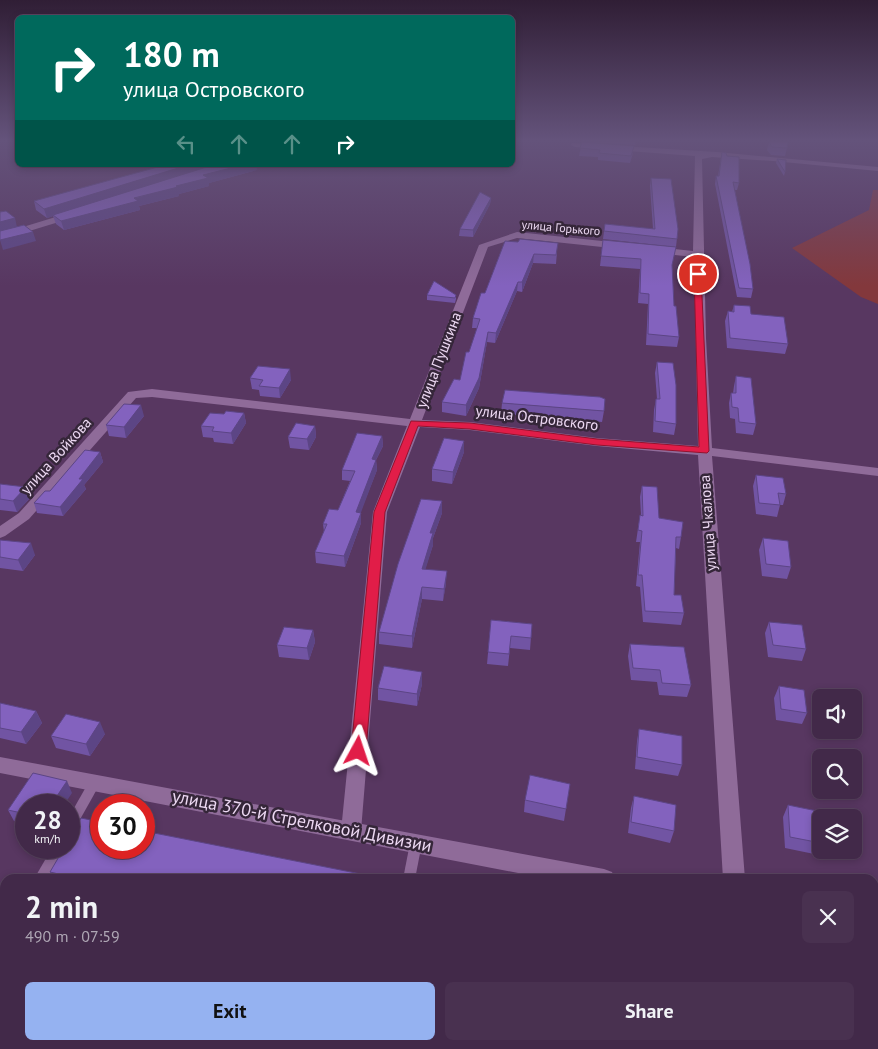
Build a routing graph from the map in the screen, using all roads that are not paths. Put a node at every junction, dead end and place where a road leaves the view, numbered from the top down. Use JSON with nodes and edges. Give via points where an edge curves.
{"nodes":[{"id":1,"x":698,"y":189,"type":"edge"},
{"id":2,"x":83,"y":211,"type":"edge"},
{"id":3,"x":0,"y":238,"type":"edge"},
{"id":4,"x":484,"y":244,"type":"joint"},
{"id":5,"x":631,"y":247,"type":"edge"},
{"id":6,"x":650,"y":249,"type":"edge"},
{"id":7,"x":697,"y":254,"type":"junction"},
{"id":8,"x":132,"y":395,"type":"joint"},
{"id":9,"x":414,"y":423,"type":"junction"},
{"id":10,"x":704,"y":451,"type":"junction"},
{"id":11,"x":878,"y":472,"type":"edge"},
{"id":12,"x":0,"y":533,"type":"edge"},
{"id":13,"x":0,"y":765,"type":"edge"},
{"id":14,"x":95,"y":782,"type":"junction"},
{"id":15,"x":80,"y":809,"type":"edge"},
{"id":16,"x":351,"y":830,"type":"junction"},
{"id":17,"x":416,"y":843,"type":"junction"},
{"id":18,"x":52,"y":859,"type":"edge"},
{"id":19,"x":43,"y":874,"type":"edge"},
{"id":20,"x":410,"y":874,"type":"edge"},
{"id":21,"x":578,"y":874,"type":"edge"},
{"id":22,"x":734,"y":874,"type":"edge"}],
"edges":[{"from":1,"to":7,"type":"street","name":"улица Чкалова"},
{"from":2,"to":3,"type":"street"},
{"from":4,"to":5,"type":"street","name":"улица Горького","via":[[518,236]]},
{"from":4,"to":9,"type":"street","name":"улица Пушкина"},
{"from":6,"to":7,"type":"street"},
{"from":7,"to":10,"type":"street","name":"улица Чкалова"},
{"from":8,"to":9,"type":"street","name":"улица Островского","via":[[152,393]]},
{"from":8,"to":12,"type":"street","name":"улица Войкова","via":[[24,516]]},
{"from":9,"to":10,"type":"street","name":"улица Островского"},
{"from":9,"to":16,"type":"street","name":"улица Пушкина","via":[[380,512]]},
{"from":10,"to":11,"type":"street","name":"улица Островского"},
{"from":10,"to":22,"type":"street","name":"улица Чкалова"},
{"from":13,"to":14,"type":"street","name":"улица 370-й Стрелковой Дивизии"},
{"from":14,"to":15,"type":"lane"},
{"from":14,"to":16,"type":"street","name":"улица 370-й Стрелковой Дивизии"},
{"from":16,"to":17,"type":"street","name":"улица 370-й Стрелковой Дивизии"},
{"from":17,"to":20,"type":"lane"},
{"from":17,"to":21,"type":"street","name":"улица 370-й Стрелковой Дивизии"},
{"from":18,"to":19,"type":"lane"}]}
